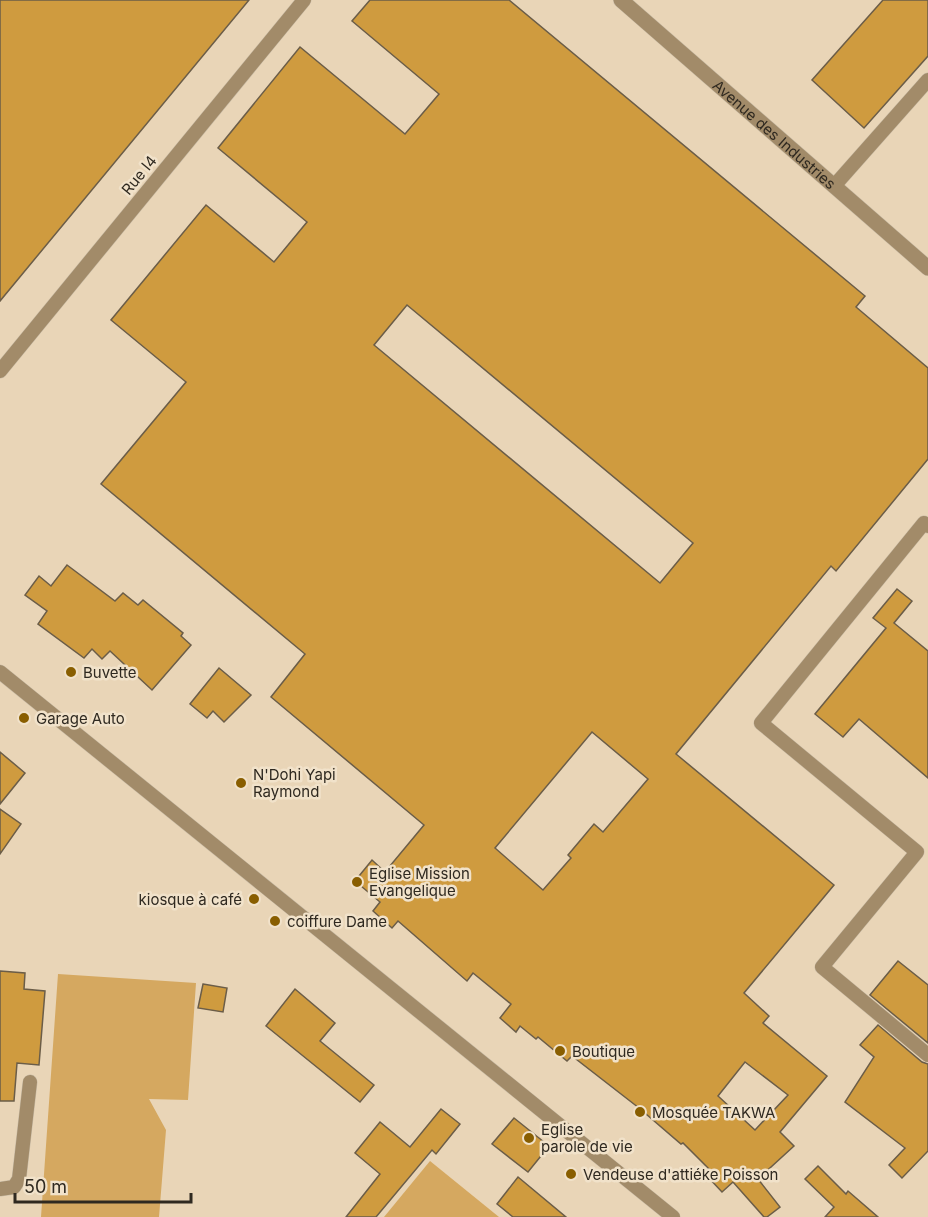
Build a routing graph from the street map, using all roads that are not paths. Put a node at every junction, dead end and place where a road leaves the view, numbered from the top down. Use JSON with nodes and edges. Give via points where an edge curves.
{"nodes":[{"id":1,"x":304,"y":0,"type":"edge"},
{"id":2,"x":621,"y":0,"type":"edge"},
{"id":3,"x":928,"y":80,"type":"edge"},
{"id":4,"x":834,"y":186,"type":"junction"},
{"id":5,"x":928,"y":268,"type":"edge"},
{"id":6,"x":0,"y":371,"type":"edge"},
{"id":7,"x":928,"y":526,"type":"edge"},
{"id":8,"x":0,"y":672,"type":"edge"},
{"id":9,"x":928,"y":1055,"type":"edge"},
{"id":10,"x":30,"y":1082,"type":"dead end"},
{"id":11,"x":0,"y":1189,"type":"edge"},
{"id":12,"x":673,"y":1217,"type":"edge"}],
"edges":[{"from":1,"to":6,"type":"lane","name":"Rue I4"},
{"from":2,"to":4,"type":"street","name":"Avenue des Industries"},
{"from":3,"to":4,"type":"lane"},
{"from":4,"to":5,"type":"street","name":"Avenue des Industries"},
{"from":7,"to":9,"type":"lane","via":[[924,523],[761,723],[917,852],[822,967]]},
{"from":8,"to":12,"type":"lane"},
{"from":10,"to":11,"type":"lane","via":[[19,1179],[14,1187]]}]}
